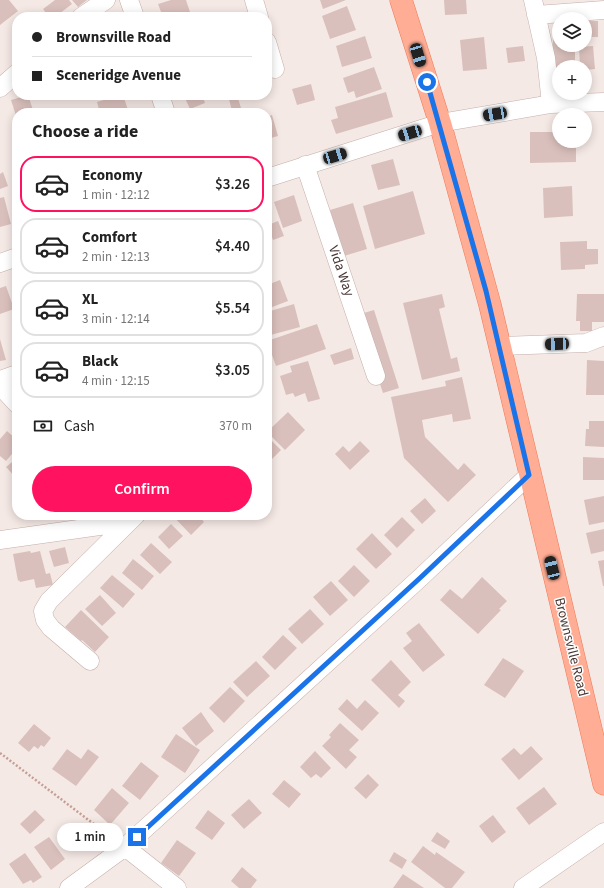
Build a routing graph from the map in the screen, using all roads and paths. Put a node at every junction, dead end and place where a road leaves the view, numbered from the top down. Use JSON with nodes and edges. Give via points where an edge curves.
{"nodes":[{"id":1,"x":106,"y":0,"type":"edge"},
{"id":2,"x":130,"y":0,"type":"edge"},
{"id":3,"x":254,"y":0,"type":"edge"},
{"id":4,"x":401,"y":0,"type":"edge"},
{"id":5,"x":535,"y":8,"type":"edge"},
{"id":6,"x":604,"y":10,"type":"edge"},
{"id":7,"x":88,"y":12,"type":"edge"},
{"id":8,"x":134,"y":12,"type":"edge"},
{"id":9,"x":258,"y":12,"type":"edge"},
{"id":10,"x":272,"y":58,"type":"edge"},
{"id":11,"x":275,"y":68,"type":"dead end"},
{"id":12,"x":12,"y":77,"type":"edge"},
{"id":13,"x":0,"y":88,"type":"edge"},
{"id":14,"x":604,"y":102,"type":"edge"},
{"id":15,"x":551,"y":104,"type":"junction"},
{"id":16,"x":440,"y":123,"type":"junction"},
{"id":17,"x":305,"y":165,"type":"junction"},
{"id":18,"x":272,"y":176,"type":"edge"},
{"id":19,"x":12,"y":259,"type":"edge"},
{"id":20,"x":0,"y":263,"type":"edge"},
{"id":21,"x":604,"y":336,"type":"edge"},
{"id":22,"x":500,"y":346,"type":"junction"},
{"id":23,"x":12,"y":376,"type":"edge"},
{"id":24,"x":376,"y":376,"type":"dead end"},
{"id":25,"x":0,"y":380,"type":"edge"},
{"id":26,"x":0,"y":386,"type":"edge"},
{"id":27,"x":12,"y":399,"type":"edge"},
{"id":28,"x":529,"y":475,"type":"junction"},
{"id":29,"x":112,"y":520,"type":"edge"},
{"id":30,"x":126,"y":520,"type":"edge"},
{"id":31,"x":0,"y":540,"type":"edge"},
{"id":32,"x":90,"y":661,"type":"dead end"},
{"id":33,"x":0,"y":753,"type":"edge"},
{"id":34,"x":604,"y":784,"type":"edge"},
{"id":35,"x":604,"y":832,"type":"edge"},
{"id":36,"x":125,"y":848,"type":"junction"},
{"id":37,"x":69,"y":888,"type":"edge"},
{"id":38,"x":177,"y":888,"type":"edge"},
{"id":39,"x":522,"y":888,"type":"edge"}],
"edges":[{"from":1,"to":7,"type":"street"},
{"from":2,"to":8,"type":"street"},
{"from":3,"to":9,"type":"street"},
{"from":4,"to":16,"type":"main road","name":"Brownsville Road"},
{"from":5,"to":6,"type":"street"},
{"from":5,"to":15,"type":"street","via":[[546,58]]},
{"from":10,"to":11,"type":"street"},
{"from":12,"to":13,"type":"street"},
{"from":14,"to":15,"type":"street"},
{"from":15,"to":16,"type":"street"},
{"from":16,"to":17,"type":"street"},
{"from":16,"to":22,"type":"main road","name":"Brownsville Road"},
{"from":17,"to":18,"type":"street"},
{"from":17,"to":24,"type":"street","name":"Vida Way"},
{"from":19,"to":20,"type":"street"},
{"from":21,"to":22,"type":"street","via":[[586,343]]},
{"from":22,"to":28,"type":"main road","name":"Brownsville Road"},
{"from":23,"to":25,"type":"street"},
{"from":26,"to":27,"type":"street"},
{"from":28,"to":34,"type":"main road","name":"Brownsville Road"},
{"from":28,"to":36,"type":"street"},
{"from":29,"to":31,"type":"street"},
{"from":30,"to":32,"type":"street","via":[[43,611],[45,620],[51,628]]},
{"from":33,"to":36,"type":"path"},
{"from":35,"to":39,"type":"street"},
{"from":36,"to":37,"type":"street"},
{"from":36,"to":38,"type":"street"}]}
